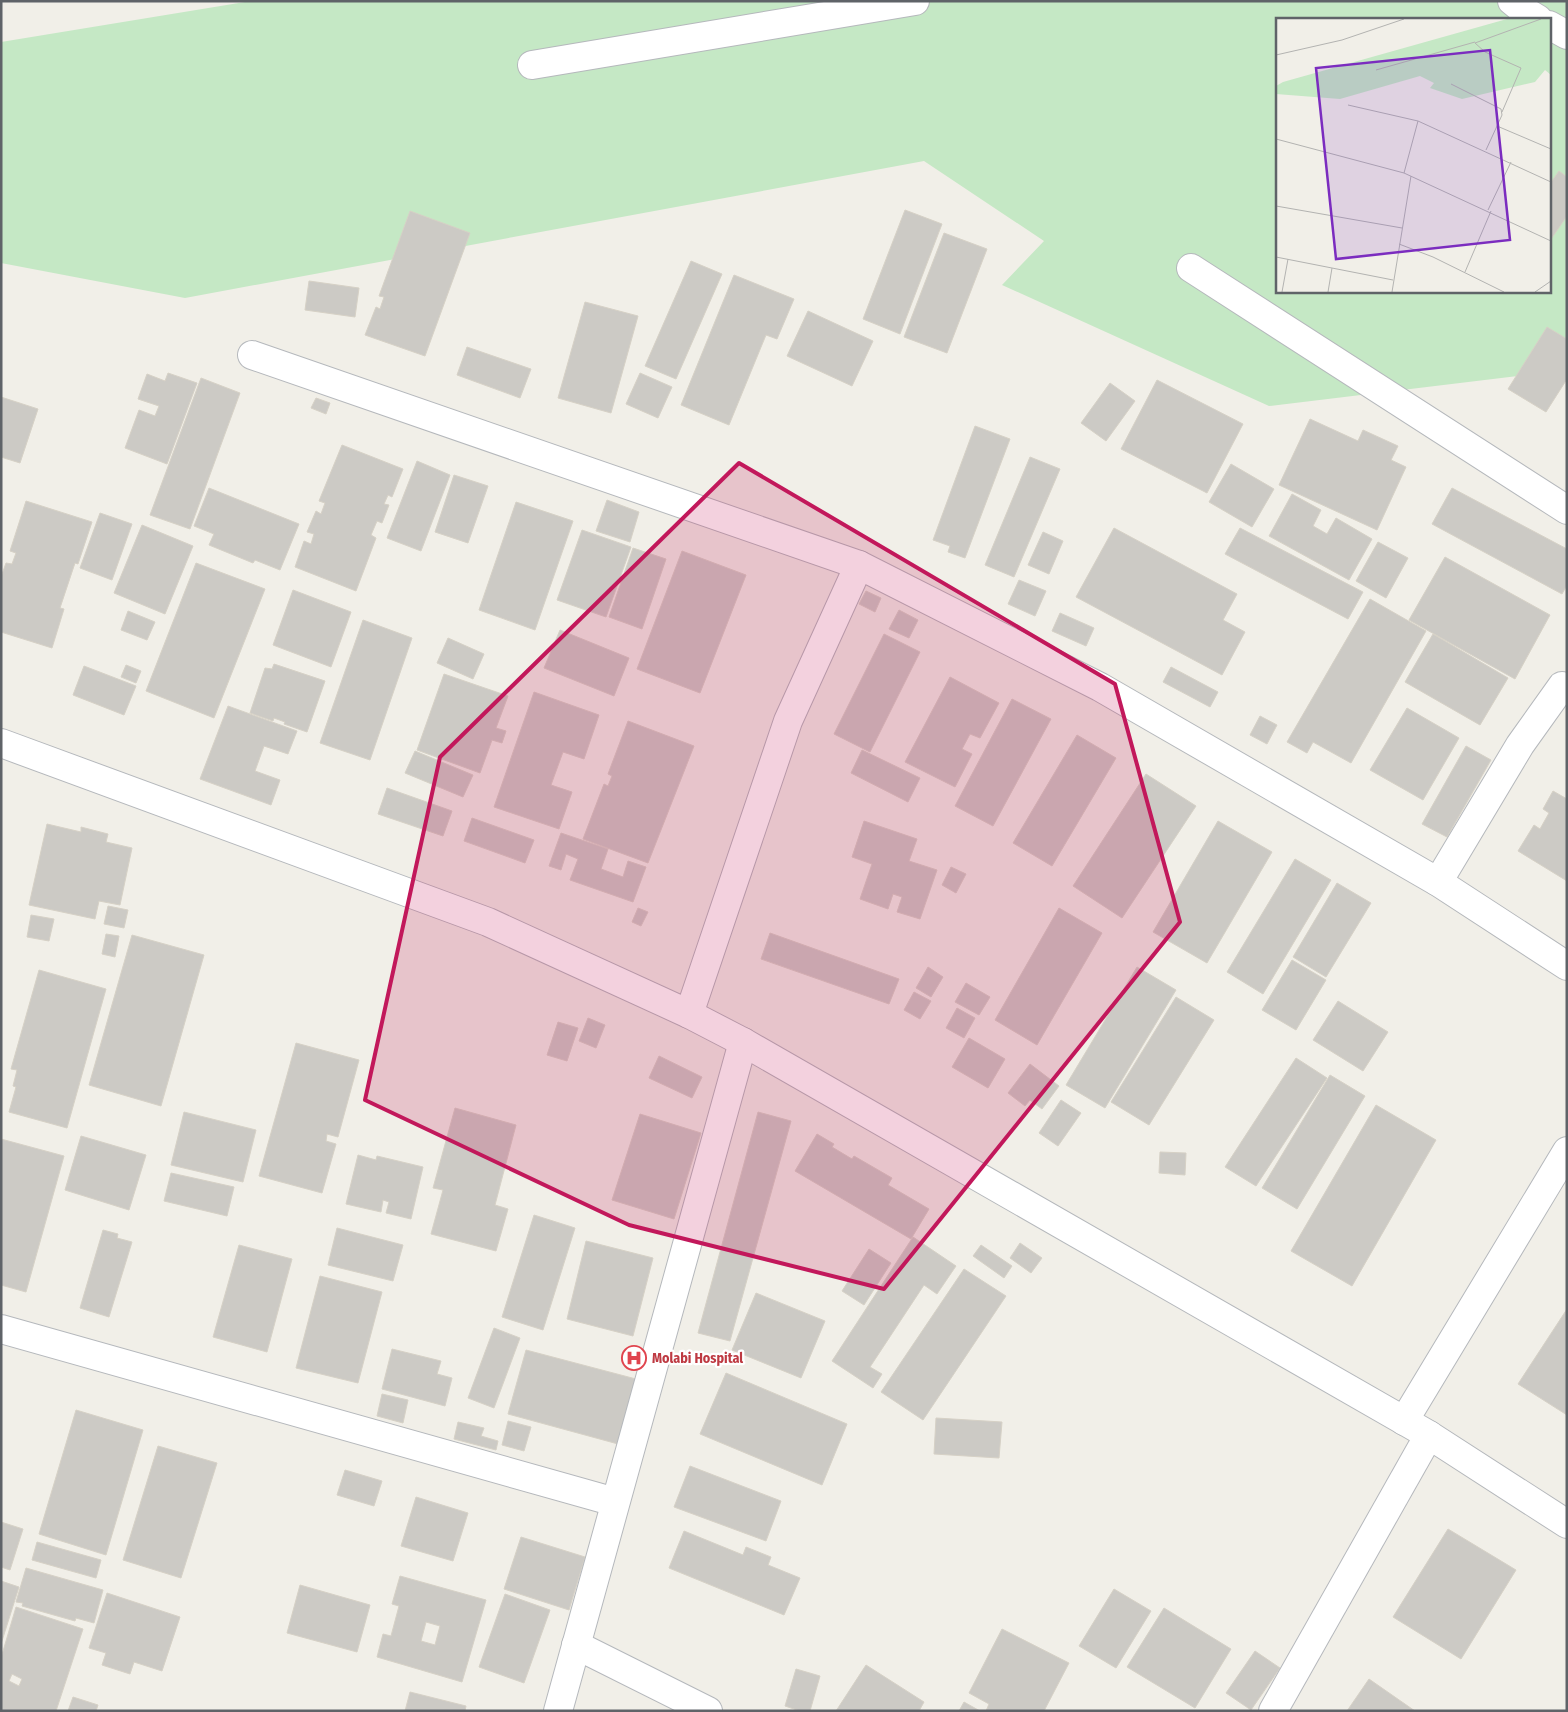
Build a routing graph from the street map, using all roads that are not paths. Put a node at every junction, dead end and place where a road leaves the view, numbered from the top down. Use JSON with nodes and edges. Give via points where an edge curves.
{"nodes":[{"id":1,"x":915,"y":1,"type":"edge"},
{"id":2,"x":1512,"y":1,"type":"edge"},
{"id":3,"x":1536,"y":18,"type":"edge"},
{"id":4,"x":1550,"y":26,"type":"edge"},
{"id":5,"x":1567,"y":35,"type":"edge"},
{"id":6,"x":532,"y":66,"type":"dead end"},
{"id":7,"x":1191,"y":268,"type":"dead end"},
{"id":8,"x":252,"y":355,"type":"dead end"},
{"id":9,"x":1567,"y":510,"type":"edge"},
{"id":10,"x":859,"y":565,"type":"junction"},
{"id":11,"x":1565,"y":684,"type":"edge"},
{"id":12,"x":1,"y":743,"type":"edge"},
{"id":13,"x":1438,"y":882,"type":"junction"},
{"id":14,"x":1567,"y":966,"type":"edge"},
{"id":15,"x":689,"y":1014,"type":"junction"},
{"id":16,"x":743,"y":1042,"type":"junction"},
{"id":17,"x":1567,"y":1151,"type":"edge"},
{"id":18,"x":1,"y":1328,"type":"edge"},
{"id":19,"x":1404,"y":1421,"type":"junction"},
{"id":20,"x":1428,"y":1434,"type":"junction"},
{"id":21,"x":615,"y":1502,"type":"junction"},
{"id":22,"x":1567,"y":1524,"type":"edge"},
{"id":23,"x":576,"y":1645,"type":"junction"},
{"id":24,"x":558,"y":1711,"type":"edge"},
{"id":25,"x":708,"y":1711,"type":"edge"},
{"id":26,"x":1273,"y":1711,"type":"edge"}],
"edges":[{"from":1,"to":6,"type":"street"},
{"from":2,"to":3,"type":"street"},
{"from":4,"to":5,"type":"street"},
{"from":7,"to":9,"type":"street"},
{"from":8,"to":10,"type":"street"},
{"from":10,"to":13,"type":"street","via":[[1100,687]]},
{"from":10,"to":15,"type":"street","via":[[788,721]]},
{"from":11,"to":13,"type":"street","via":[[1520,745]]},
{"from":12,"to":15,"type":"street","via":[[488,922]]},
{"from":13,"to":14,"type":"street"},
{"from":15,"to":16,"type":"street"},
{"from":16,"to":19,"type":"street"},
{"from":16,"to":21,"type":"street"},
{"from":17,"to":19,"type":"street"},
{"from":18,"to":21,"type":"street"},
{"from":19,"to":20,"type":"street"},
{"from":20,"to":22,"type":"street"},
{"from":20,"to":26,"type":"street"},
{"from":21,"to":23,"type":"street"},
{"from":23,"to":24,"type":"street"},
{"from":23,"to":25,"type":"street"}]}
